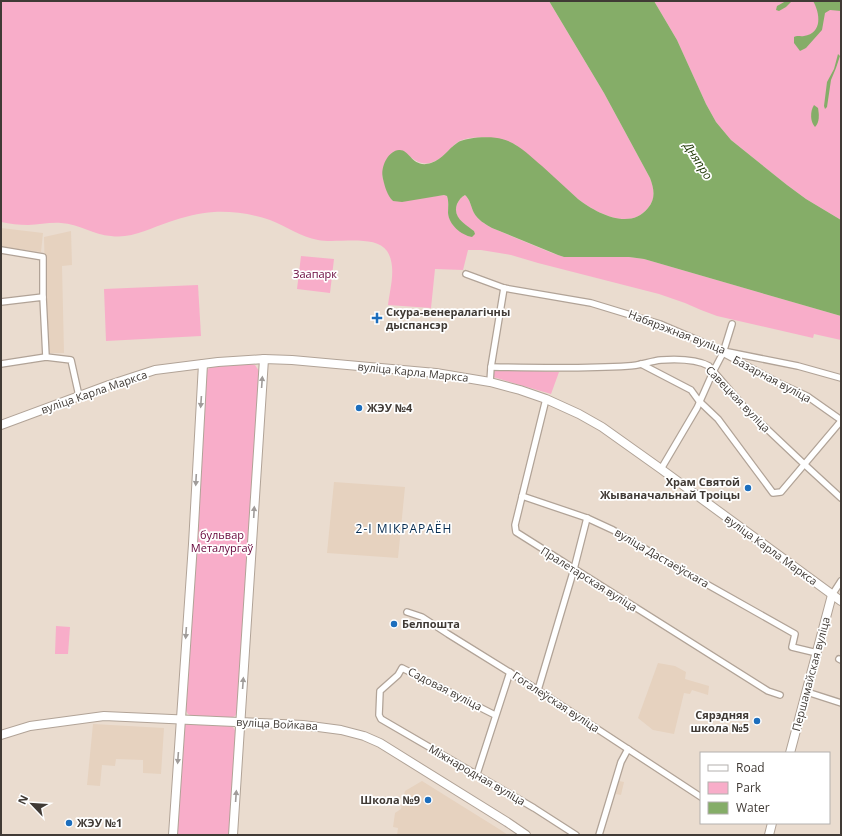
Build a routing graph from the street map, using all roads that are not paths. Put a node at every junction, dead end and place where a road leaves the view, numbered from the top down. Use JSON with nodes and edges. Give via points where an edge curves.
{"nodes":[{"id":1,"x":1,"y":250,"type":"edge"},
{"id":2,"x":466,"y":274,"type":"dead end"},
{"id":3,"x":504,"y":288,"type":"junction"},
{"id":4,"x":43,"y":297,"type":"junction"},
{"id":5,"x":1,"y":302,"type":"edge"},
{"id":6,"x":732,"y":324,"type":"dead end"},
{"id":7,"x":723,"y":352,"type":"junction"},
{"id":8,"x":46,"y":357,"type":"junction"},
{"id":9,"x":264,"y":359,"type":"junction"},
{"id":10,"x":1,"y":364,"type":"edge"},
{"id":11,"x":203,"y":364,"type":"junction"},
{"id":12,"x":641,"y":364,"type":"junction"},
{"id":13,"x":491,"y":367,"type":"junction"},
{"id":14,"x":713,"y":372,"type":"junction"},
{"id":15,"x":841,"y":378,"type":"edge"},
{"id":16,"x":490,"y":382,"type":"junction"},
{"id":17,"x":79,"y":396,"type":"junction"},
{"id":18,"x":546,"y":399,"type":"junction"},
{"id":19,"x":699,"y":401,"type":"junction"},
{"id":20,"x":841,"y":420,"type":"edge"},
{"id":21,"x":1,"y":425,"type":"edge"},
{"id":22,"x":804,"y":464,"type":"junction"},
{"id":23,"x":661,"y":469,"type":"junction"},
{"id":24,"x":522,"y":496,"type":"junction"},
{"id":25,"x":841,"y":498,"type":"edge"},
{"id":26,"x":586,"y":518,"type":"junction"},
{"id":27,"x":574,"y":569,"type":"junction"},
{"id":28,"x":841,"y":581,"type":"edge"},
{"id":29,"x":832,"y":595,"type":"junction"},
{"id":30,"x":841,"y":602,"type":"edge"},
{"id":31,"x":407,"y":612,"type":"dead end"},
{"id":32,"x":817,"y":653,"type":"junction"},
{"id":33,"x":510,"y":672,"type":"junction"},
{"id":34,"x":538,"y":690,"type":"junction"},
{"id":35,"x":807,"y":692,"type":"junction"},
{"id":36,"x":780,"y":695,"type":"dead end"},
{"id":37,"x":841,"y":703,"type":"edge"},
{"id":38,"x":379,"y":715,"type":"joint"},
{"id":39,"x":495,"y":715,"type":"junction"},
{"id":40,"x":181,"y":720,"type":"junction"},
{"id":41,"x":240,"y":722,"type":"junction"},
{"id":42,"x":1,"y":735,"type":"edge"},
{"id":43,"x":628,"y":749,"type":"junction"},
{"id":44,"x":790,"y":752,"type":"edge"},
{"id":45,"x":477,"y":774,"type":"junction"},
{"id":46,"x":700,"y":796,"type":"edge"},
{"id":47,"x":772,"y":824,"type":"edge"},
{"id":48,"x":173,"y":835,"type":"edge"},
{"id":49,"x":233,"y":835,"type":"edge"},
{"id":50,"x":526,"y":835,"type":"edge"},
{"id":51,"x":576,"y":835,"type":"edge"},
{"id":52,"x":599,"y":835,"type":"edge"},
{"id":53,"x":769,"y":835,"type":"edge"}],
"edges":[{"from":1,"to":4,"type":"street","via":[[43,257]]},
{"from":2,"to":3,"type":"street","name":"Набярэжная вуліца"},
{"from":3,"to":7,"type":"street","name":"Набярэжная вуліца","via":[[591,303],[624,312],[660,324]]},
{"from":3,"to":13,"type":"street"},
{"from":4,"to":5,"type":"street"},
{"from":4,"to":8,"type":"street"},
{"from":6,"to":7,"type":"street"},
{"from":7,"to":14,"type":"street"},
{"from":7,"to":15,"type":"street","name":"Набярэжная вуліца","via":[[798,366]]},
{"from":7,"to":20,"type":"street","name":"Базарная вуліца","via":[[807,396]]},
{"from":8,"to":10,"type":"street"},
{"from":8,"to":17,"type":"street","via":[[70,360]]},
{"from":9,"to":11,"type":"main road","name":"вуліца Карла Маркса"},
{"from":9,"to":16,"type":"main road","name":"вуліца Карла Маркса","via":[[436,373]]},
{"from":41,"to":9,"type":"main road","one_way":true},
{"from":11,"to":17,"type":"main road","name":"вуліца Карла Маркса","via":[[155,370]]},
{"from":11,"to":40,"type":"main road","one_way":true},
{"from":12,"to":13,"type":"street","name":"Савецкая вуліца"},
{"from":12,"to":14,"type":"street","name":"Савецкая вуліца","via":[[661,360],[684,360],[705,364]]},
{"from":12,"to":19,"type":"street","via":[[691,390]]},
{"from":13,"to":16,"type":"street"},
{"from":14,"to":19,"type":"street"},
{"from":14,"to":22,"type":"street","name":"Савецкая вуліца"},
{"from":16,"to":18,"type":"main road","name":"вуліца Карла Маркса"},
{"from":17,"to":21,"type":"main road","name":"вуліца Карла Маркса"},
{"from":18,"to":23,"type":"main road","name":"вуліца Карла Маркса","via":[[602,427]]},
{"from":18,"to":24,"type":"street","name":"Пралетарская вуліца"},
{"from":19,"to":22,"type":"street","via":[[718,419],[773,493],[780,492]]},
{"from":19,"to":23,"type":"street"},
{"from":20,"to":22,"type":"street"},
{"from":22,"to":25,"type":"street","name":"Савецкая вуліца"},
{"from":23,"to":29,"type":"main road","name":"вуліца Карла Маркса"},
{"from":24,"to":26,"type":"street","name":"вуліца Дастаеўскага"},
{"from":24,"to":27,"type":"street","name":"Пралетарская вуліца","via":[[515,525],[516,532]]},
{"from":26,"to":27,"type":"street"},
{"from":26,"to":32,"type":"street","name":"вуліца Дастаеўскага","via":[[613,530],[795,634],[792,647]]},
{"from":27,"to":34,"type":"street"},
{"from":27,"to":36,"type":"street","name":"Пралетарская вуліца","via":[[762,687]]},
{"from":28,"to":29,"type":"street"},
{"from":29,"to":30,"type":"main road","name":"вуліца Карла Маркса"},
{"from":29,"to":32,"type":"main road","name":"Першамайская вуліца"},
{"from":31,"to":33,"type":"street","name":"Гогалеўская вуліца","via":[[422,617]]},
{"from":32,"to":35,"type":"main road","name":"Першамайская вуліца"},
{"from":33,"to":34,"type":"street","name":"Гогалеўская вуліца"},
{"from":33,"to":39,"type":"street"},
{"from":34,"to":43,"type":"street","name":"Гогалеўская вуліца"},
{"from":35,"to":37,"type":"street"},
{"from":35,"to":44,"type":"main road","name":"Першамайская вуліца"},
{"from":38,"to":39,"type":"street","name":"Садовая вуліца","via":[[380,691],[402,668]]},
{"from":38,"to":45,"type":"street","name":"Міжнародная вуліца","via":[[381,719]]},
{"from":39,"to":45,"type":"street"},
{"from":40,"to":41,"type":"main road","name":"вуліца Войкава"},
{"from":40,"to":42,"type":"main road","name":"вуліца Войкава","via":[[92,717],[30,726]]},
{"from":40,"to":48,"type":"main road","one_way":true},
{"from":49,"to":41,"type":"main road","one_way":true},
{"from":41,"to":50,"type":"main road","name":"вуліца Войкава","via":[[323,727],[364,736],[397,753]]},
{"from":43,"to":46,"type":"street","name":"Гогалеўская вуліца"},
{"from":43,"to":52,"type":"street","via":[[621,762]]},
{"from":45,"to":51,"type":"street","name":"Міжнародная вуліца"},
{"from":47,"to":53,"type":"main road"}]}
